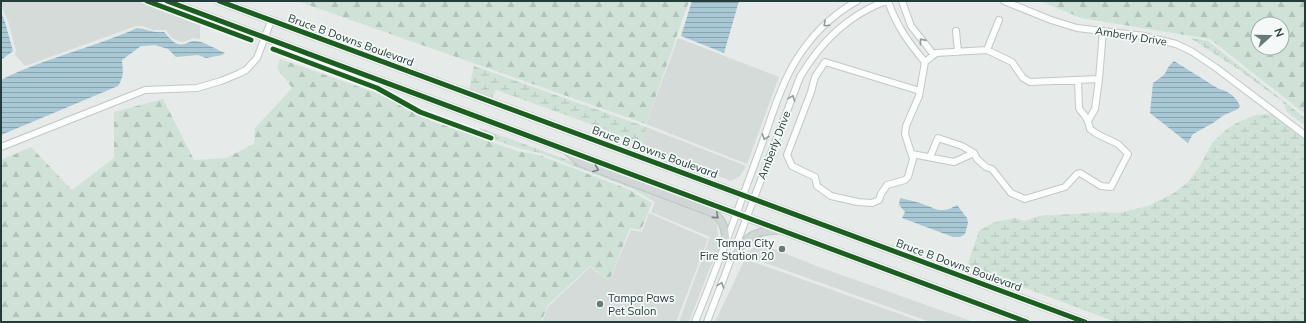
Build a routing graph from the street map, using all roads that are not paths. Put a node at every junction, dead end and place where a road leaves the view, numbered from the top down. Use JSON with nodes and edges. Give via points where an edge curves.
{"nodes":[{"id":1,"x":167,"y":1,"type":"edge"},
{"id":2,"x":219,"y":1,"type":"edge"},
{"id":3,"x":857,"y":1,"type":"edge"},
{"id":4,"x":887,"y":1,"type":"edge"},
{"id":5,"x":902,"y":1,"type":"edge"},
{"id":6,"x":1004,"y":1,"type":"edge"},
{"id":7,"x":908,"y":20,"type":"junction"},
{"id":8,"x":999,"y":20,"type":"dead end"},
{"id":9,"x":271,"y":21,"type":"junction"},
{"id":10,"x":897,"y":25,"type":"junction"},
{"id":11,"x":956,"y":31,"type":"dead end"},
{"id":12,"x":1103,"y":31,"type":"junction"},
{"id":13,"x":265,"y":37,"type":"junction"},
{"id":14,"x":987,"y":50,"type":"junction"},
{"id":15,"x":958,"y":52,"type":"junction"},
{"id":16,"x":934,"y":55,"type":"junction"},
{"id":17,"x":925,"y":62,"type":"junction"},
{"id":18,"x":1099,"y":79,"type":"junction"},
{"id":19,"x":1078,"y":80,"type":"junction"},
{"id":20,"x":920,"y":91,"type":"junction"},
{"id":21,"x":1088,"y":121,"type":"junction"},
{"id":22,"x":1305,"y":135,"type":"edge"},
{"id":23,"x":1,"y":147,"type":"edge"},
{"id":24,"x":563,"y":148,"type":"junction"},
{"id":25,"x":974,"y":153,"type":"junction"},
{"id":26,"x":912,"y":154,"type":"junction"},
{"id":27,"x":930,"y":157,"type":"junction"},
{"id":28,"x":743,"y":195,"type":"junction"},
{"id":29,"x":754,"y":199,"type":"junction"},
{"id":30,"x":737,"y":213,"type":"junction"},
{"id":31,"x":747,"y":217,"type":"junction"},
{"id":32,"x":781,"y":230,"type":"junction"},
{"id":33,"x":726,"y":242,"type":"junction"},
{"id":34,"x":731,"y":258,"type":"junction"},
{"id":35,"x":695,"y":322,"type":"edge"},
{"id":36,"x":707,"y":322,"type":"edge"},
{"id":37,"x":1027,"y":322,"type":"edge"},
{"id":38,"x":1085,"y":322,"type":"edge"}],
"edges":[{"from":1,"to":13,"type":"main road"},
{"from":2,"to":9,"type":"main road","name":"Bruce B Downs Boulevard"},
{"from":3,"to":28,"type":"street","name":"Amberly Drive","one_way":true,"via":[[821,29],[795,62]]},
{"from":4,"to":10,"type":"street"},
{"from":29,"to":4,"type":"street","name":"Amberly Drive","one_way":true,"via":[[794,91],[808,65],[837,30],[857,15]]},
{"from":5,"to":7,"type":"street"},
{"from":6,"to":12,"type":"street","name":"Amberly Drive","via":[[1064,25]]},
{"from":7,"to":10,"type":"street"},
{"from":16,"to":7,"type":"street","one_way":true},
{"from":8,"to":14,"type":"street"},
{"from":9,"to":13,"type":"street"},
{"from":9,"to":28,"type":"main road","name":"Bruce B Downs Boulevard"},
{"from":10,"to":17,"type":"street"},
{"from":11,"to":15,"type":"street"},
{"from":12,"to":18,"type":"street"},
{"from":12,"to":22,"type":"street","name":"Amberly Drive","via":[[1164,40],[1191,51]]},
{"from":13,"to":23,"type":"street","via":[[252,65],[221,81],[197,88],[145,90]]},
{"from":13,"to":24,"type":"main road"},
{"from":14,"to":15,"type":"street"},
{"from":14,"to":19,"type":"street","via":[[1012,62],[1023,78],[1030,82]]},
{"from":15,"to":16,"type":"street"},
{"from":16,"to":17,"type":"street"},
{"from":17,"to":20,"type":"street"},
{"from":18,"to":19,"type":"street"},
{"from":18,"to":21,"type":"street","via":[[1095,109]]},
{"from":19,"to":21,"type":"street","via":[[1079,108]]},
{"from":20,"to":26,"type":"street","via":[[906,126],[905,134]]},
{"from":20,"to":26,"type":"street","via":[[826,62],[815,77],[787,155],[792,166],[815,178],[817,186],[831,196],[872,204],[879,200],[887,185],[908,177]]},
{"from":21,"to":25,"type":"street","via":[[1090,129],[1118,144],[1128,154],[1111,187],[1102,186],[1080,173],[1065,187],[1025,198],[1011,193],[992,169],[986,167]]},
{"from":24,"to":30,"type":"main road"},
{"from":24,"to":33,"type":"main road","one_way":true,"via":[[581,163],[713,213],[722,222]]},
{"from":25,"to":27,"type":"street","via":[[954,162]]},
{"from":25,"to":27,"type":"street","via":[[938,138]]},
{"from":26,"to":27,"type":"street"},
{"from":28,"to":29,"type":"main road","name":"Bruce B Downs Boulevard"},
{"from":28,"to":30,"type":"street","name":"Amberly Drive"},
{"from":29,"to":31,"type":"street","name":"Amberly Drive"},
{"from":29,"to":38,"type":"main road","name":"Bruce B Downs Boulevard"},
{"from":30,"to":31,"type":"main road"},
{"from":30,"to":33,"type":"street","name":"Amberly Drive"},
{"from":31,"to":32,"type":"main road"},
{"from":31,"to":34,"type":"street","name":"Amberly Drive"},
{"from":32,"to":34,"type":"main road","via":[[755,234]]},
{"from":32,"to":37,"type":"main road"},
{"from":33,"to":35,"type":"street","name":"Amberly Drive"},
{"from":36,"to":34,"type":"street","name":"Amberly Drive","one_way":true}]}
